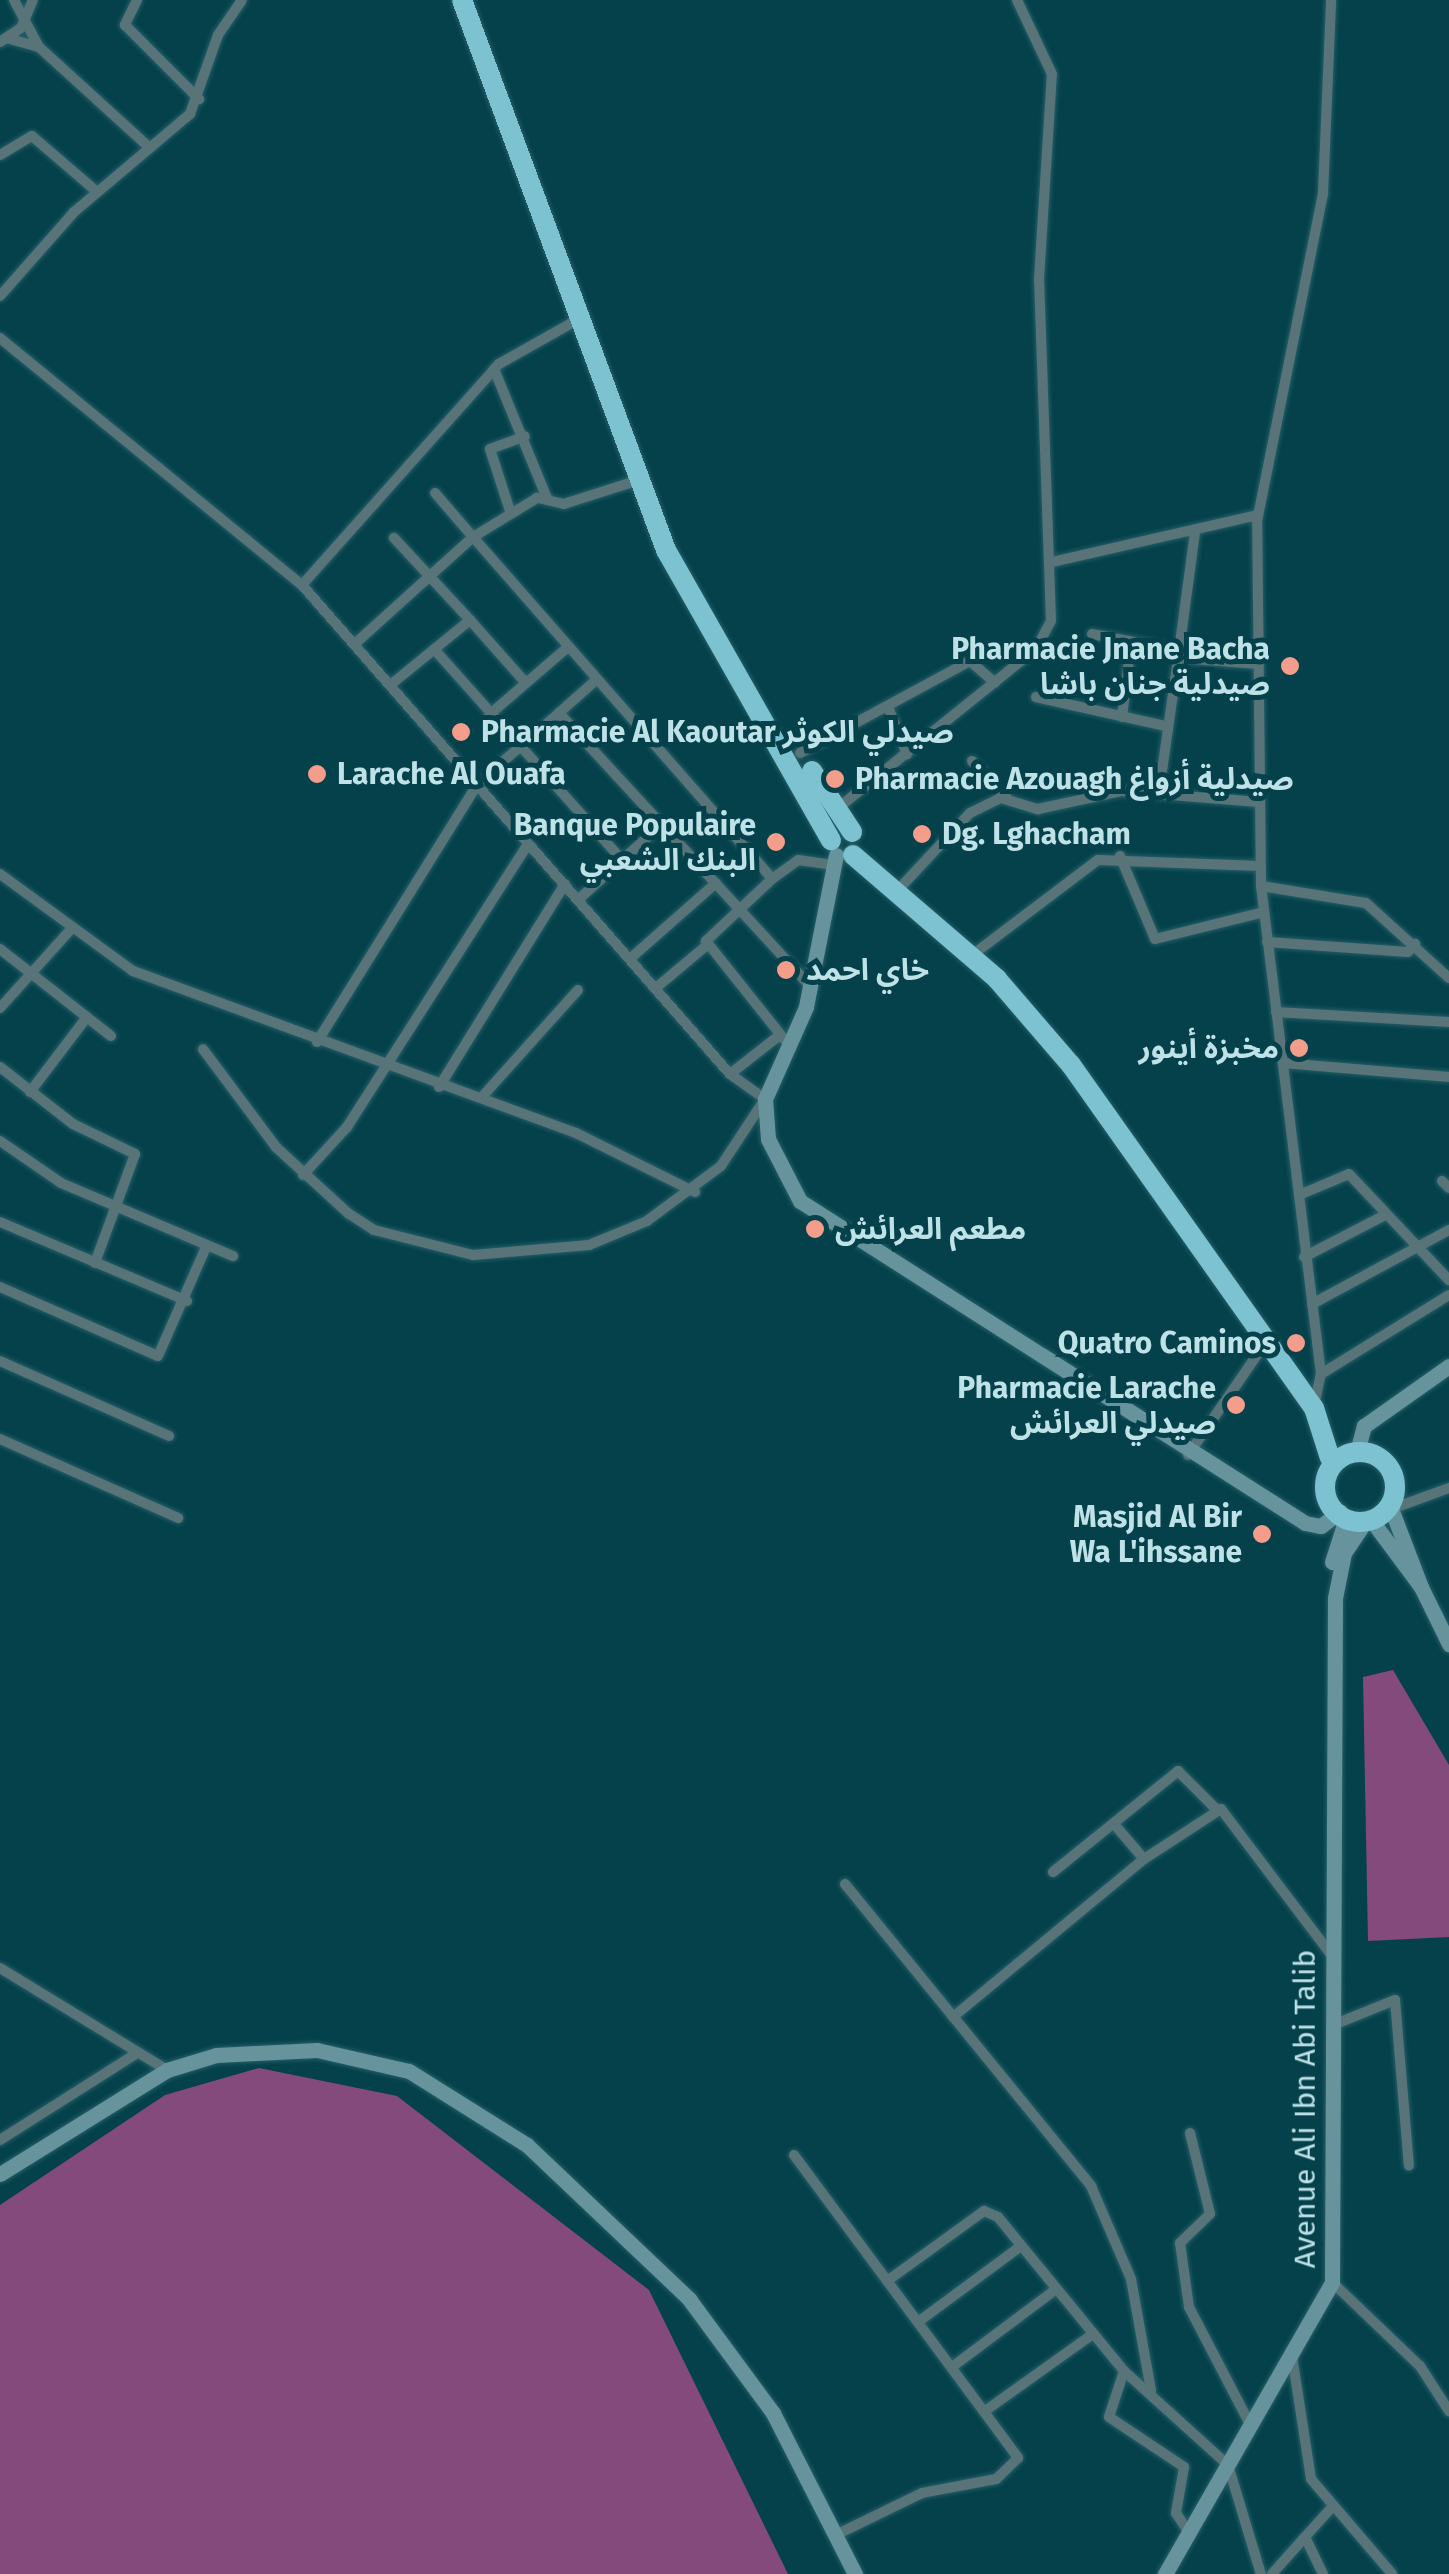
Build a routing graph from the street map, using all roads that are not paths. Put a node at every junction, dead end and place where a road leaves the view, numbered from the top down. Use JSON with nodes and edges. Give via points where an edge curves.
{"nodes":[{"id":1,"x":14,"y":0,"type":"edge"},
{"id":2,"x":33,"y":0,"type":"edge"},
{"id":3,"x":137,"y":0,"type":"edge"},
{"id":4,"x":242,"y":0,"type":"edge"},
{"id":5,"x":462,"y":0,"type":"edge"},
{"id":6,"x":476,"y":0,"type":"edge"},
{"id":7,"x":1017,"y":0,"type":"edge"},
{"id":8,"x":1331,"y":0,"type":"edge"},
{"id":9,"x":25,"y":18,"type":"junction"},
{"id":10,"x":2,"y":38,"type":"edge"},
{"id":11,"x":39,"y":47,"type":"junction"},
{"id":12,"x":200,"y":99,"type":"junction"},
{"id":13,"x":150,"y":148,"type":"junction"},
{"id":14,"x":0,"y":155,"type":"edge"},
{"id":15,"x":97,"y":192,"type":"junction"},
{"id":16,"x":0,"y":296,"type":"edge"},
{"id":17,"x":580,"y":319,"type":"junction"},
{"id":18,"x":0,"y":338,"type":"edge"},
{"id":19,"x":494,"y":369,"type":"junction"},
{"id":20,"x":525,"y":436,"type":"junction"},
{"id":21,"x":638,"y":480,"type":"junction"},
{"id":22,"x":435,"y":493,"type":"dead end"},
{"id":23,"x":547,"y":498,"type":"junction"},
{"id":24,"x":510,"y":511,"type":"junction"},
{"id":25,"x":1258,"y":515,"type":"junction"},
{"id":26,"x":1195,"y":532,"type":"junction"},
{"id":27,"x":473,"y":537,"type":"junction"},
{"id":28,"x":394,"y":538,"type":"dead end"},
{"id":29,"x":1052,"y":562,"type":"junction"},
{"id":30,"x":428,"y":577,"type":"junction"},
{"id":31,"x":302,"y":585,"type":"junction"},
{"id":32,"x":470,"y":620,"type":"junction"},
{"id":33,"x":1092,"y":634,"type":"dead end"},
{"id":34,"x":358,"y":641,"type":"junction"},
{"id":35,"x":1131,"y":644,"type":"junction"},
{"id":36,"x":567,"y":648,"type":"junction"},
{"id":37,"x":434,"y":649,"type":"junction"},
{"id":38,"x":1179,"y":654,"type":"junction"},
{"id":39,"x":1257,"y":664,"type":"junction"},
{"id":40,"x":596,"y":680,"type":"junction"},
{"id":41,"x":394,"y":682,"type":"junction"},
{"id":42,"x":994,"y":683,"type":"junction"},
{"id":43,"x":526,"y":684,"type":"junction"},
{"id":44,"x":1036,"y":698,"type":"dead end"},
{"id":45,"x":888,"y":707,"type":"junction"},
{"id":46,"x":559,"y":713,"type":"junction"},
{"id":47,"x":489,"y":715,"type":"junction"},
{"id":48,"x":1122,"y":718,"type":"junction"},
{"id":49,"x":1166,"y":726,"type":"junction"},
{"id":50,"x":518,"y":750,"type":"junction"},
{"id":51,"x":800,"y":753,"type":"junction"},
{"id":52,"x":907,"y":754,"type":"junction"},
{"id":53,"x":972,"y":761,"type":"dead end"},
{"id":54,"x":478,"y":783,"type":"junction"},
{"id":55,"x":1160,"y":792,"type":"junction"},
{"id":56,"x":1008,"y":799,"type":"junction"},
{"id":57,"x":1260,"y":802,"type":"junction"},
{"id":58,"x":838,"y":808,"type":"junction"},
{"id":59,"x":660,"y":826,"type":"junction"},
{"id":60,"x":528,"y":844,"type":"junction"},
{"id":61,"x":838,"y":854,"type":"junction"},
{"id":62,"x":1120,"y":856,"type":"junction"},
{"id":63,"x":622,"y":860,"type":"junction"},
{"id":64,"x":1260,"y":866,"type":"junction"},
{"id":65,"x":0,"y":874,"type":"edge"},
{"id":66,"x":772,"y":879,"type":"junction"},
{"id":67,"x":716,"y":883,"type":"junction"},
{"id":68,"x":565,"y":884,"type":"junction"},
{"id":69,"x":1261,"y":886,"type":"junction"},
{"id":70,"x":897,"y":891,"type":"junction"},
{"id":71,"x":580,"y":898,"type":"junction"},
{"id":72,"x":740,"y":909,"type":"junction"},
{"id":73,"x":1264,"y":912,"type":"junction"},
{"id":74,"x":72,"y":928,"type":"junction"},
{"id":75,"x":1268,"y":942,"type":"junction"},
{"id":76,"x":1415,"y":944,"type":"junction"},
{"id":77,"x":707,"y":945,"type":"junction"},
{"id":78,"x":0,"y":950,"type":"edge"},
{"id":79,"x":971,"y":956,"type":"junction"},
{"id":80,"x":632,"y":957,"type":"junction"},
{"id":81,"x":31,"y":974,"type":"junction"},
{"id":82,"x":1449,"y":978,"type":"edge"},
{"id":83,"x":810,"y":986,"type":"junction"},
{"id":84,"x":657,"y":987,"type":"junction"},
{"id":85,"x":578,"y":990,"type":"dead end"},
{"id":86,"x":0,"y":1008,"type":"edge"},
{"id":87,"x":1276,"y":1012,"type":"junction"},
{"id":88,"x":87,"y":1017,"type":"junction"},
{"id":89,"x":1449,"y":1022,"type":"edge"},
{"id":90,"x":780,"y":1035,"type":"junction"},
{"id":91,"x":112,"y":1036,"type":"dead end"},
{"id":92,"x":318,"y":1042,"type":"junction"},
{"id":93,"x":791,"y":1048,"type":"junction"},
{"id":94,"x":203,"y":1049,"type":"dead end"},
{"id":95,"x":1282,"y":1064,"type":"junction"},
{"id":96,"x":382,"y":1066,"type":"junction"},
{"id":97,"x":0,"y":1067,"type":"edge"},
{"id":98,"x":730,"y":1074,"type":"junction"},
{"id":99,"x":1449,"y":1078,"type":"edge"},
{"id":100,"x":439,"y":1087,"type":"junction"},
{"id":101,"x":30,"y":1092,"type":"junction"},
{"id":102,"x":481,"y":1098,"type":"junction"},
{"id":103,"x":765,"y":1099,"type":"junction"},
{"id":104,"x":0,"y":1140,"type":"edge"},
{"id":105,"x":303,"y":1175,"type":"junction"},
{"id":106,"x":694,"y":1192,"type":"junction"},
{"id":107,"x":1299,"y":1195,"type":"junction"},
{"id":108,"x":118,"y":1207,"type":"junction"},
{"id":109,"x":1387,"y":1214,"type":"junction"},
{"id":110,"x":0,"y":1222,"type":"edge"},
{"id":111,"x":1449,"y":1230,"type":"edge"},
{"id":112,"x":207,"y":1245,"type":"junction"},
{"id":113,"x":1418,"y":1247,"type":"junction"},
{"id":114,"x":232,"y":1256,"type":"dead end"},
{"id":115,"x":1304,"y":1257,"type":"junction"},
{"id":116,"x":95,"y":1263,"type":"junction"},
{"id":117,"x":1449,"y":1280,"type":"edge"},
{"id":118,"x":0,"y":1288,"type":"edge"},
{"id":119,"x":1449,"y":1295,"type":"edge"},
{"id":120,"x":186,"y":1302,"type":"junction"},
{"id":121,"x":1312,"y":1304,"type":"junction"},
{"id":122,"x":1266,"y":1342,"type":"junction"},
{"id":123,"x":0,"y":1361,"type":"edge"},
{"id":124,"x":1449,"y":1366,"type":"edge"},
{"id":125,"x":1321,"y":1374,"type":"junction"},
{"id":126,"x":1317,"y":1414,"type":"junction"},
{"id":127,"x":169,"y":1436,"type":"dead end"},
{"id":128,"x":0,"y":1439,"type":"edge"},
{"id":129,"x":1358,"y":1448,"type":"junction"},
{"id":130,"x":1188,"y":1455,"type":"junction"},
{"id":131,"x":1330,"y":1458,"type":"junction"},
{"id":132,"x":1449,"y":1488,"type":"edge"},
{"id":133,"x":1393,"y":1510,"type":"junction"},
{"id":134,"x":178,"y":1518,"type":"dead end"},
{"id":135,"x":1356,"y":1520,"type":"junction"},
{"id":136,"x":1422,"y":1587,"type":"junction"},
{"id":137,"x":1444,"y":1621,"type":"edge"},
{"id":138,"x":1449,"y":1644,"type":"edge"},
{"id":139,"x":1217,"y":1810,"type":"junction"},
{"id":140,"x":1114,"y":1824,"type":"junction"},
{"id":141,"x":1144,"y":1859,"type":"junction"},
{"id":142,"x":1053,"y":1872,"type":"dead end"},
{"id":143,"x":845,"y":1884,"type":"dead end"},
{"id":144,"x":1333,"y":1957,"type":"junction"},
{"id":145,"x":0,"y":1968,"type":"edge"},
{"id":146,"x":953,"y":2017,"type":"junction"},
{"id":147,"x":1333,"y":2026,"type":"junction"},
{"id":148,"x":137,"y":2053,"type":"junction"},
{"id":149,"x":166,"y":2070,"type":"junction"},
{"id":150,"x":1190,"y":2133,"type":"dead end"},
{"id":151,"x":0,"y":2140,"type":"edge"},
{"id":152,"x":794,"y":2155,"type":"dead end"},
{"id":153,"x":1409,"y":2165,"type":"dead end"},
{"id":154,"x":0,"y":2174,"type":"edge"},
{"id":155,"x":1021,"y":2246,"type":"junction"},
{"id":156,"x":887,"y":2281,"type":"junction"},
{"id":157,"x":1332,"y":2282,"type":"junction"},
{"id":158,"x":1055,"y":2290,"type":"junction"},
{"id":159,"x":918,"y":2322,"type":"junction"},
{"id":160,"x":1093,"y":2334,"type":"junction"},
{"id":161,"x":1292,"y":2356,"type":"junction"},
{"id":162,"x":952,"y":2367,"type":"junction"},
{"id":163,"x":1124,"y":2371,"type":"junction"},
{"id":164,"x":1151,"y":2390,"type":"junction"},
{"id":165,"x":985,"y":2411,"type":"junction"},
{"id":166,"x":1449,"y":2411,"type":"edge"},
{"id":167,"x":1251,"y":2426,"type":"junction"},
{"id":168,"x":1228,"y":2465,"type":"junction"},
{"id":169,"x":1329,"y":2510,"type":"junction"},
{"id":170,"x":1189,"y":2533,"type":"junction"},
{"id":171,"x":836,"y":2535,"type":"junction"},
{"id":172,"x":1305,"y":2537,"type":"junction"},
{"id":173,"x":855,"y":2574,"type":"edge"},
{"id":174,"x":1164,"y":2574,"type":"edge"},
{"id":175,"x":1261,"y":2574,"type":"edge"},
{"id":176,"x":1272,"y":2574,"type":"edge"},
{"id":177,"x":1323,"y":2574,"type":"edge"},
{"id":178,"x":1392,"y":2574,"type":"edge"}],
"edges":[{"from":1,"to":9,"type":"street"},
{"from":2,"to":9,"type":"street"},
{"from":3,"to":12,"type":"street","via":[[126,25]]},
{"from":4,"to":12,"type":"street","via":[[218,34]]},
{"from":5,"to":17,"type":"highway"},
{"from":6,"to":51,"type":"highway","via":[[676,544]]},
{"from":7,"to":29,"type":"street","via":[[1052,74],[1039,278]]},
{"from":8,"to":25,"type":"street","via":[[1323,194]]},
{"from":9,"to":10,"type":"street"},
{"from":9,"to":11,"type":"street"},
{"from":10,"to":11,"type":"street"},
{"from":11,"to":13,"type":"street"},
{"from":12,"to":13,"type":"street"},
{"from":13,"to":15,"type":"street"},
{"from":14,"to":15,"type":"street","via":[[32,136]]},
{"from":15,"to":16,"type":"street"},
{"from":17,"to":19,"type":"street"},
{"from":17,"to":21,"type":"highway"},
{"from":18,"to":31,"type":"street"},
{"from":19,"to":20,"type":"street"},
{"from":19,"to":31,"type":"street"},
{"from":20,"to":23,"type":"street"},
{"from":20,"to":24,"type":"street","via":[[490,449]]},
{"from":21,"to":23,"type":"street","via":[[564,504]]},
{"from":21,"to":61,"type":"highway","via":[[685,589],[814,797]]},
{"from":22,"to":27,"type":"street"},
{"from":23,"to":24,"type":"street"},
{"from":24,"to":27,"type":"street"},
{"from":25,"to":26,"type":"street"},
{"from":25,"to":39,"type":"street"},
{"from":26,"to":29,"type":"street"},
{"from":26,"to":38,"type":"street"},
{"from":27,"to":30,"type":"street"},
{"from":27,"to":36,"type":"street"},
{"from":28,"to":30,"type":"street"},
{"from":29,"to":42,"type":"street","via":[[1045,636]]},
{"from":30,"to":32,"type":"street"},
{"from":30,"to":34,"type":"street"},
{"from":31,"to":34,"type":"street"},
{"from":32,"to":37,"type":"street"},
{"from":32,"to":43,"type":"street"},
{"from":33,"to":35,"type":"street"},
{"from":34,"to":41,"type":"street"},
{"from":35,"to":38,"type":"street"},
{"from":35,"to":48,"type":"street"},
{"from":36,"to":40,"type":"street"},
{"from":36,"to":43,"type":"street"},
{"from":37,"to":41,"type":"street"},
{"from":37,"to":47,"type":"street"},
{"from":38,"to":39,"type":"street"},
{"from":38,"to":49,"type":"street"},
{"from":39,"to":57,"type":"street"},
{"from":40,"to":46,"type":"street"},
{"from":40,"to":66,"type":"street"},
{"from":41,"to":54,"type":"street"},
{"from":42,"to":45,"type":"street","via":[[970,660]]},
{"from":42,"to":52,"type":"street"},
{"from":43,"to":47,"type":"street"},
{"from":44,"to":48,"type":"street"},
{"from":45,"to":51,"type":"street"},
{"from":45,"to":52,"type":"street"},
{"from":46,"to":50,"type":"street"},
{"from":46,"to":59,"type":"street"},
{"from":47,"to":50,"type":"street"},
{"from":48,"to":49,"type":"street"},
{"from":49,"to":55,"type":"street"},
{"from":50,"to":54,"type":"street"},
{"from":50,"to":63,"type":"street"},
{"from":51,"to":58,"type":"highway"},
{"from":52,"to":58,"type":"street"},
{"from":53,"to":56,"type":"street"},
{"from":54,"to":60,"type":"street"},
{"from":54,"to":92,"type":"street"},
{"from":55,"to":56,"type":"street","via":[[1038,809]]},
{"from":55,"to":57,"type":"street"},
{"from":56,"to":70,"type":"street","via":[[970,813]]},
{"from":57,"to":64,"type":"street"},
{"from":58,"to":61,"type":"highway","via":[[852,832]]},
{"from":59,"to":63,"type":"street"},
{"from":59,"to":67,"type":"street"},
{"from":60,"to":68,"type":"street"},
{"from":60,"to":96,"type":"street"},
{"from":61,"to":66,"type":"street","via":[[798,860]]},
{"from":61,"to":70,"type":"highway"},
{"from":61,"to":83,"type":"main road"},
{"from":62,"to":64,"type":"street"},
{"from":62,"to":73,"type":"street","via":[[1155,939]]},
{"from":62,"to":79,"type":"street","via":[[1076,872]]},
{"from":63,"to":71,"type":"street"},
{"from":64,"to":69,"type":"street"},
{"from":65,"to":74,"type":"street"},
{"from":66,"to":72,"type":"street"},
{"from":67,"to":72,"type":"street"},
{"from":67,"to":80,"type":"street"},
{"from":68,"to":71,"type":"street"},
{"from":68,"to":100,"type":"street"},
{"from":69,"to":73,"type":"street"},
{"from":69,"to":76,"type":"street","via":[[1352,898]]},
{"from":70,"to":79,"type":"highway"},
{"from":71,"to":80,"type":"street"},
{"from":72,"to":77,"type":"street"},
{"from":72,"to":83,"type":"street"},
{"from":73,"to":75,"type":"street"},
{"from":74,"to":81,"type":"street"},
{"from":74,"to":92,"type":"street","via":[[133,971]]},
{"from":75,"to":76,"type":"street","via":[[1408,952]]},
{"from":75,"to":87,"type":"street"},
{"from":76,"to":82,"type":"street"},
{"from":77,"to":84,"type":"street"},
{"from":77,"to":90,"type":"street"},
{"from":78,"to":81,"type":"street"},
{"from":79,"to":122,"type":"highway","via":[[1071,1065]]},
{"from":80,"to":84,"type":"street"},
{"from":81,"to":86,"type":"street"},
{"from":81,"to":88,"type":"street"},
{"from":83,"to":93,"type":"main road"},
{"from":84,"to":98,"type":"street"},
{"from":85,"to":102,"type":"street"},
{"from":87,"to":89,"type":"street"},
{"from":87,"to":95,"type":"street"},
{"from":88,"to":91,"type":"street"},
{"from":88,"to":101,"type":"street"},
{"from":90,"to":93,"type":"street"},
{"from":90,"to":98,"type":"street"},
{"from":92,"to":96,"type":"street"},
{"from":93,"to":103,"type":"main road"},
{"from":94,"to":105,"type":"street"},
{"from":95,"to":99,"type":"street"},
{"from":95,"to":107,"type":"street"},
{"from":96,"to":100,"type":"street"},
{"from":96,"to":105,"type":"street"},
{"from":97,"to":101,"type":"street"},
{"from":98,"to":103,"type":"street"},
{"from":100,"to":102,"type":"street"},
{"from":101,"to":108,"type":"street","via":[[133,1151]]},
{"from":102,"to":106,"type":"street"},
{"from":103,"to":106,"type":"street"},
{"from":103,"to":130,"type":"main road","via":[[768,1139],[805,1207]]},
{"from":104,"to":108,"type":"street"},
{"from":105,"to":106,"type":"street","via":[[374,1230],[472,1254],[610,1239]]},
{"from":107,"to":109,"type":"street","via":[[1348,1174]]},
{"from":107,"to":115,"type":"street"},
{"from":108,"to":112,"type":"street"},
{"from":108,"to":116,"type":"street"},
{"from":109,"to":113,"type":"street"},
{"from":109,"to":115,"type":"street"},
{"from":110,"to":116,"type":"street"},
{"from":111,"to":113,"type":"street"},
{"from":112,"to":114,"type":"street"},
{"from":112,"to":120,"type":"street"},
{"from":113,"to":117,"type":"street"},
{"from":113,"to":121,"type":"street"},
{"from":115,"to":121,"type":"street"},
{"from":116,"to":120,"type":"street"},
{"from":118,"to":120,"type":"street","via":[[158,1356]]},
{"from":119,"to":125,"type":"street"},
{"from":121,"to":125,"type":"street"},
{"from":122,"to":126,"type":"highway"},
{"from":122,"to":130,"type":"street"},
{"from":123,"to":127,"type":"street"},
{"from":124,"to":129,"type":"main road","via":[[1364,1426]]},
{"from":125,"to":126,"type":"street"},
{"from":126,"to":129,"type":"highway"},
{"from":126,"to":131,"type":"highway"},
{"from":128,"to":134,"type":"street"},
{"from":129,"to":131,"type":"highway"},
{"from":129,"to":133,"type":"highway","via":[[1384,1471]]},
{"from":130,"to":135,"type":"main road","via":[[1310,1525]]},
{"from":131,"to":135,"type":"highway"},
{"from":132,"to":133,"type":"street"},
{"from":133,"to":135,"type":"highway"},
{"from":133,"to":136,"type":"main road"},
{"from":135,"to":136,"type":"main road"},
{"from":135,"to":144,"type":"main road","name":"Avenue Ali Ibn Abi Talib","via":[[1335,1598]]},
{"from":136,"to":137,"type":"main road"},
{"from":137,"to":138,"type":"main road"},
{"from":139,"to":140,"type":"street","via":[[1178,1772]]},
{"from":139,"to":141,"type":"street"},
{"from":139,"to":144,"type":"street","via":[[1232,1816]]},
{"from":140,"to":141,"type":"street"},
{"from":140,"to":142,"type":"street"},
{"from":141,"to":146,"type":"street"},
{"from":143,"to":146,"type":"street"},
{"from":144,"to":147,"type":"main road","name":"Avenue Ali Ibn Abi Talib"},
{"from":145,"to":148,"type":"street"},
{"from":146,"to":164,"type":"street","via":[[1071,2154],[1104,2207],[1131,2279]]},
{"from":147,"to":153,"type":"street","via":[[1395,2000]]},
{"from":147,"to":157,"type":"main road","name":"Avenue Ali Ibn Abi Talib"},
{"from":148,"to":149,"type":"street"},
{"from":148,"to":151,"type":"street"},
{"from":149,"to":154,"type":"main road"},
{"from":149,"to":171,"type":"main road","via":[[242,2050],[358,2054],[479,2109],[688,2298],[773,2413]]},
{"from":150,"to":167,"type":"street","via":[[1210,2214],[1180,2243],[1189,2307]]},
{"from":152,"to":156,"type":"street"},
{"from":155,"to":156,"type":"street","via":[[984,2211]]},
{"from":155,"to":158,"type":"street"},
{"from":155,"to":159,"type":"street"},
{"from":156,"to":159,"type":"street"},
{"from":157,"to":161,"type":"main road","name":"Avenue Ali Ibn Abi Talib"},
{"from":157,"to":166,"type":"street","via":[[1420,2366]]},
{"from":158,"to":160,"type":"street"},
{"from":158,"to":162,"type":"street"},
{"from":159,"to":162,"type":"street"},
{"from":160,"to":163,"type":"street"},
{"from":160,"to":165,"type":"street"},
{"from":161,"to":167,"type":"main road","name":"Avenue Ali Ibn Abi Talib"},
{"from":161,"to":169,"type":"street","via":[[1302,2455]]},
{"from":162,"to":165,"type":"street"},
{"from":163,"to":164,"type":"street"},
{"from":163,"to":170,"type":"street","via":[[1107,2411],[1184,2467],[1176,2518]]},
{"from":164,"to":168,"type":"street"},
{"from":165,"to":171,"type":"street","via":[[1016,2450],[1016,2465],[996,2479],[922,2493]]},
{"from":167,"to":168,"type":"main road","name":"Avenue Ali Ibn Abi Talib"},
{"from":168,"to":170,"type":"main road","name":"Avenue Ali Ibn Abi Talib"},
{"from":168,"to":175,"type":"street"},
{"from":169,"to":172,"type":"street"},
{"from":169,"to":178,"type":"street"},
{"from":170,"to":174,"type":"main road","name":"Avenue Ali Ibn Abi Talib"},
{"from":171,"to":173,"type":"main road"},
{"from":172,"to":176,"type":"street"},
{"from":172,"to":177,"type":"street"}]}
